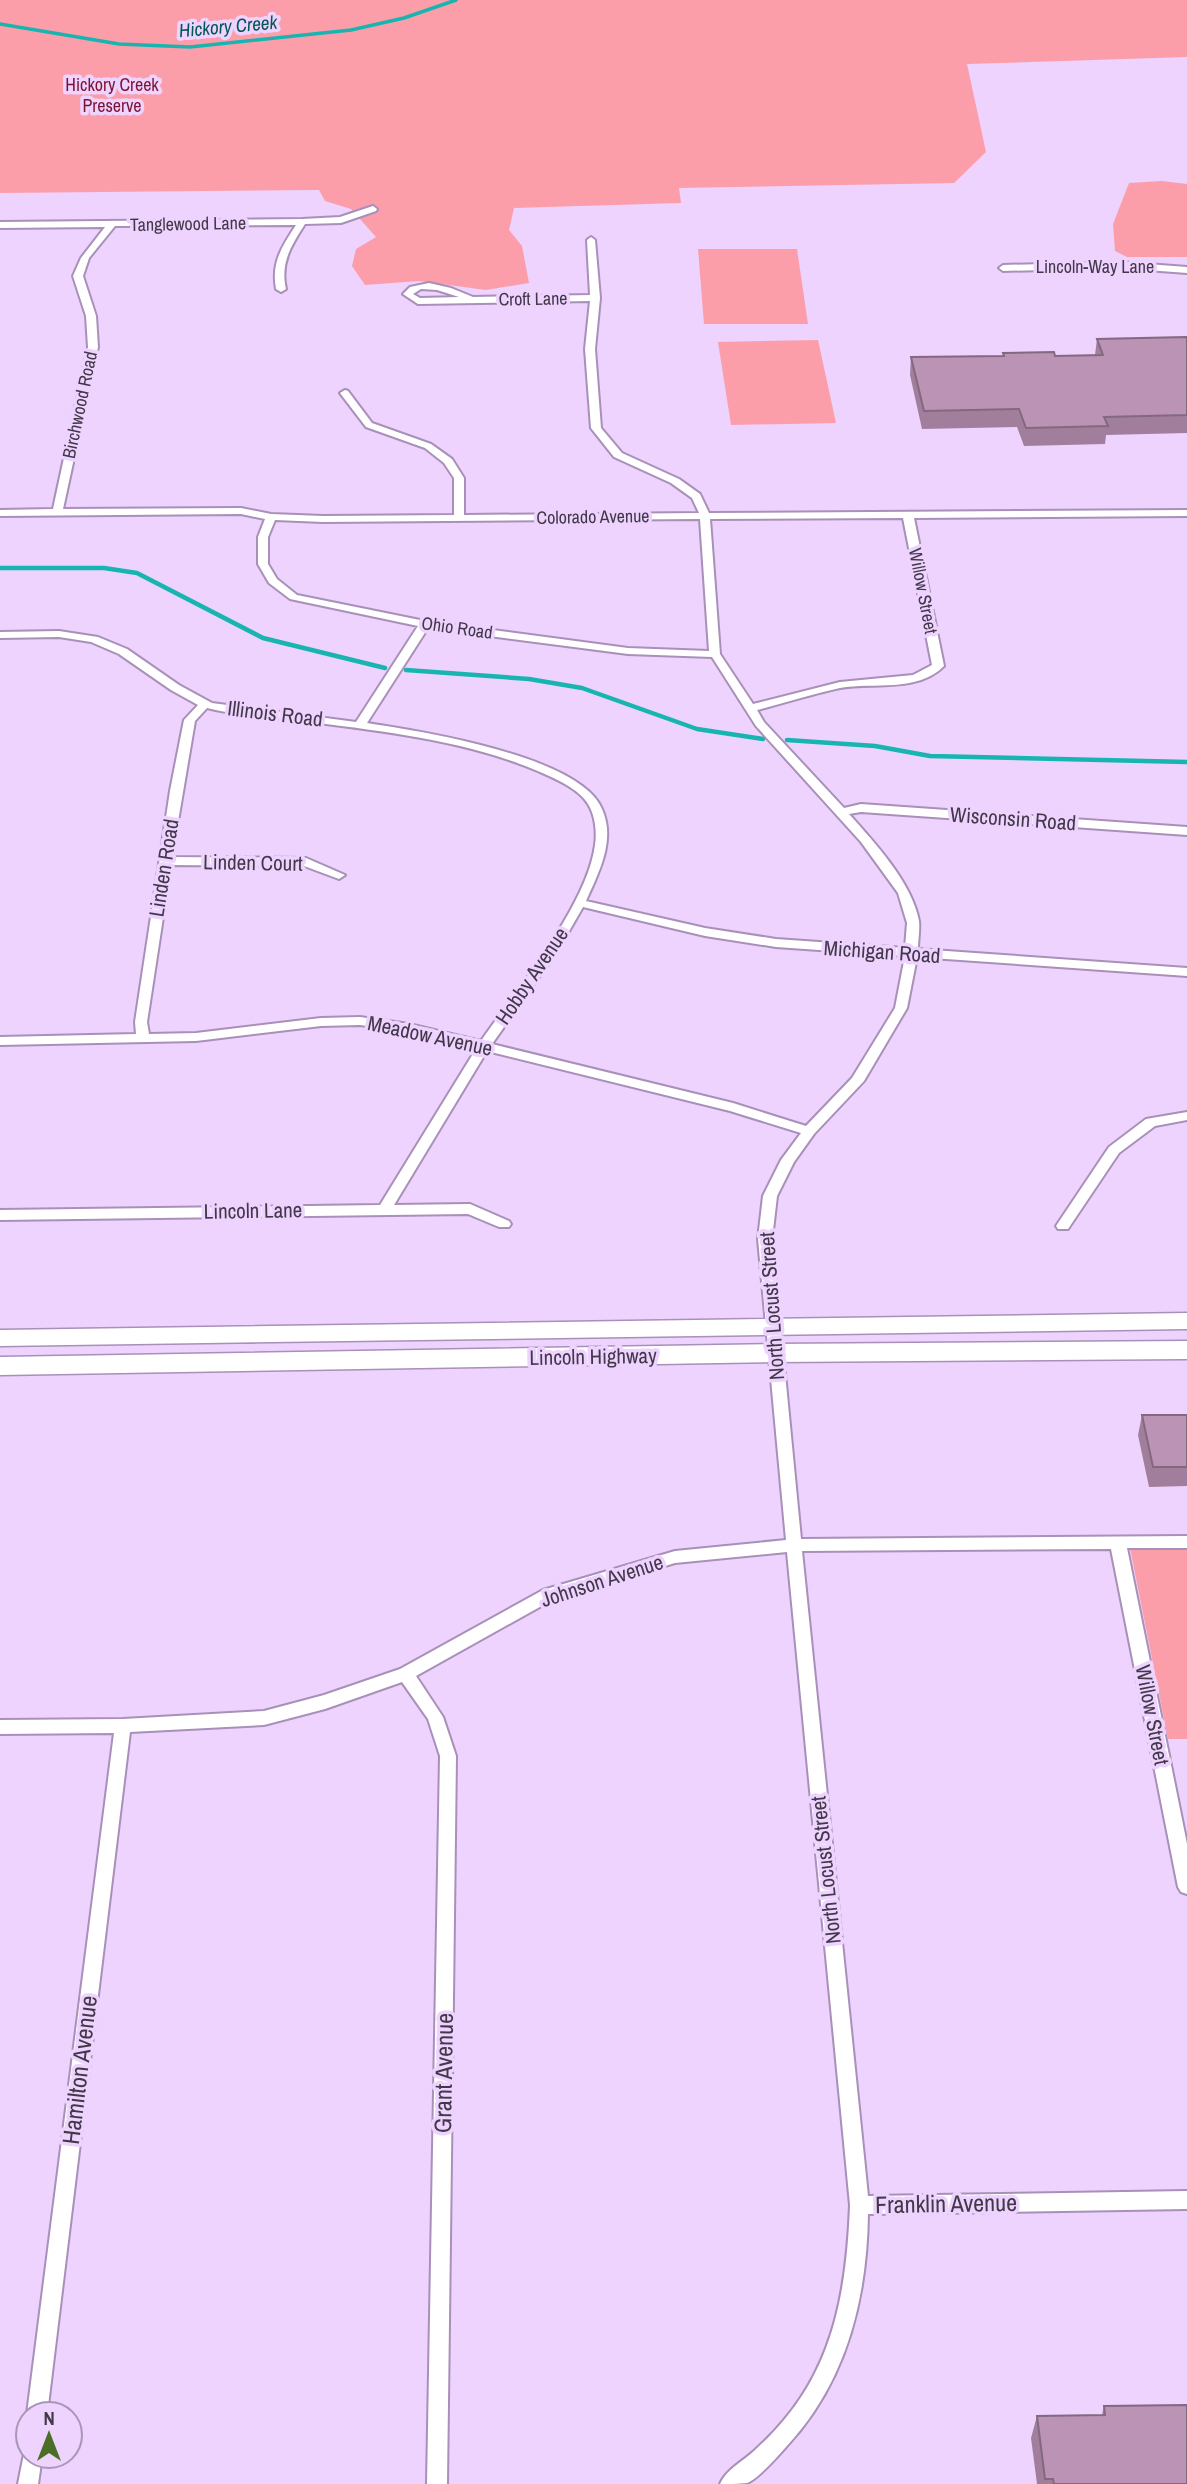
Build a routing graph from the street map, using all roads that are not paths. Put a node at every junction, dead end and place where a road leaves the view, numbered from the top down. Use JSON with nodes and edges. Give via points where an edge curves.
{"nodes":[{"id":1,"x":373,"y":209,"type":"dead end"},
{"id":2,"x":302,"y":222,"type":"junction"},
{"id":3,"x":112,"y":224,"type":"junction"},
{"id":4,"x":0,"y":225,"type":"edge"},
{"id":5,"x":591,"y":240,"type":"dead end"},
{"id":6,"x":1003,"y":268,"type":"dead end"},
{"id":7,"x":1187,"y":270,"type":"edge"},
{"id":8,"x":281,"y":289,"type":"dead end"},
{"id":9,"x":595,"y":298,"type":"junction"},
{"id":10,"x":471,"y":300,"type":"junction"},
{"id":11,"x":345,"y":393,"type":"dead end"},
{"id":12,"x":0,"y":513,"type":"edge"},
{"id":13,"x":57,"y":513,"type":"junction"},
{"id":14,"x":1187,"y":513,"type":"edge"},
{"id":15,"x":705,"y":516,"type":"junction"},
{"id":16,"x":908,"y":516,"type":"junction"},
{"id":17,"x":271,"y":517,"type":"junction"},
{"id":18,"x":459,"y":518,"type":"junction"},
{"id":19,"x":425,"y":624,"type":"junction"},
{"id":20,"x":0,"y":635,"type":"edge"},
{"id":21,"x":715,"y":654,"type":"junction"},
{"id":22,"x":205,"y":704,"type":"junction"},
{"id":23,"x":751,"y":708,"type":"junction"},
{"id":24,"x":360,"y":725,"type":"junction"},
{"id":25,"x":562,"y":775,"type":"joint"},
{"id":26,"x":839,"y":813,"type":"junction"},
{"id":27,"x":1187,"y":831,"type":"edge"},
{"id":28,"x":165,"y":862,"type":"junction"},
{"id":29,"x":339,"y":875,"type":"dead end"},
{"id":30,"x":580,"y":904,"type":"junction"},
{"id":31,"x":910,"y":954,"type":"junction"},
{"id":32,"x":1187,"y":972,"type":"edge"},
{"id":33,"x":143,"y":1038,"type":"junction"},
{"id":34,"x":0,"y":1041,"type":"edge"},
{"id":35,"x":484,"y":1047,"type":"junction"},
{"id":36,"x":1187,"y":1115,"type":"edge"},
{"id":37,"x":809,"y":1131,"type":"junction"},
{"id":38,"x":384,"y":1210,"type":"junction"},
{"id":39,"x":0,"y":1215,"type":"edge"},
{"id":40,"x":503,"y":1224,"type":"dead end"},
{"id":41,"x":1063,"y":1226,"type":"dead end"},
{"id":42,"x":1187,"y":1321,"type":"edge"},
{"id":43,"x":774,"y":1326,"type":"junction"},
{"id":44,"x":0,"y":1338,"type":"edge"},
{"id":45,"x":1187,"y":1350,"type":"edge"},
{"id":46,"x":775,"y":1353,"type":"junction"},
{"id":47,"x":0,"y":1366,"type":"edge"},
{"id":48,"x":1187,"y":1542,"type":"edge"},
{"id":49,"x":1118,"y":1543,"type":"junction"},
{"id":50,"x":794,"y":1545,"type":"junction"},
{"id":51,"x":406,"y":1674,"type":"junction"},
{"id":52,"x":123,"y":1726,"type":"junction"},
{"id":53,"x":0,"y":1727,"type":"edge"},
{"id":54,"x":1187,"y":1887,"type":"edge"},
{"id":55,"x":1187,"y":2200,"type":"edge"},
{"id":56,"x":859,"y":2205,"type":"junction"},
{"id":57,"x":39,"y":2400,"type":"edge"},
{"id":58,"x":437,"y":2484,"type":"edge"},
{"id":59,"x":730,"y":2484,"type":"edge"}],
"edges":[{"from":1,"to":2,"type":"street","name":"Tanglewood Lane","via":[[341,220]]},
{"from":2,"to":3,"type":"street","name":"Tanglewood Lane"},
{"from":2,"to":8,"type":"street","via":[[280,257],[276,274]]},
{"from":3,"to":4,"type":"street","name":"Tanglewood Lane"},
{"from":3,"to":13,"type":"street","name":"Birchwood Road","via":[[85,258],[78,276],[91,316],[93,347]]},
{"from":5,"to":9,"type":"street"},
{"from":6,"to":7,"type":"street","name":"Lincoln-Way Lane","via":[[1120,265]]},
{"from":9,"to":10,"type":"street","name":"Croft Lane"},
{"from":9,"to":15,"type":"street","via":[[590,349],[596,428],[618,456],[675,481],[696,496]]},
{"from":10,"to":10,"type":"street","name":"Croft Lane","via":[[432,286],[413,288],[408,295],[418,301]]},
{"from":11,"to":18,"type":"street","via":[[369,425],[428,446],[447,461],[459,478]]},
{"from":12,"to":13,"type":"street","name":"Colorado Avenue"},
{"from":13,"to":17,"type":"street","name":"Colorado Avenue","via":[[242,511]]},
{"from":14,"to":16,"type":"street","name":"Colorado Avenue"},
{"from":15,"to":16,"type":"street","name":"Colorado Avenue"},
{"from":15,"to":18,"type":"street","name":"Colorado Avenue"},
{"from":15,"to":21,"type":"street","name":"North Locust Street"},
{"from":16,"to":23,"type":"street","name":"Willow Street","via":[[938,666],[927,677],[843,684]]},
{"from":17,"to":18,"type":"street","name":"Colorado Avenue"},
{"from":17,"to":19,"type":"street","name":"Ohio Road","via":[[263,537],[263,564],[273,581],[295,597]]},
{"from":19,"to":21,"type":"street","name":"Ohio Road","via":[[628,651]]},
{"from":19,"to":24,"type":"street"},
{"from":20,"to":22,"type":"street","name":"Illinois Road","via":[[61,634],[94,639],[121,650]]},
{"from":21,"to":23,"type":"street","name":"North Locust Street"},
{"from":22,"to":24,"type":"street","name":"Illinois Road"},
{"from":22,"to":28,"type":"street","name":"Linden Road","via":[[190,720]]},
{"from":23,"to":26,"type":"street","name":"North Locust Street"},
{"from":24,"to":25,"type":"street","name":"Illinois Road","via":[[514,757]]},
{"from":25,"to":30,"type":"street","name":"Hobby Avenue","via":[[592,799],[600,818],[601,848]]},
{"from":26,"to":27,"type":"street","name":"Wisconsin Road","via":[[861,808]]},
{"from":26,"to":31,"type":"street","name":"North Locust Street","via":[[865,839],[904,893],[913,923]]},
{"from":28,"to":29,"type":"street","name":"Linden Court","via":[[306,862]]},
{"from":28,"to":33,"type":"street","name":"Linden Road","via":[[141,1022]]},
{"from":30,"to":31,"type":"street","name":"Michigan Road","via":[[734,938]]},
{"from":30,"to":35,"type":"street","name":"Hobby Avenue"},
{"from":31,"to":32,"type":"street","name":"Michigan Road"},
{"from":31,"to":37,"type":"street","name":"North Locust Street","via":[[905,996],[892,1025],[857,1081]]},
{"from":33,"to":34,"type":"street","name":"Meadow Avenue"},
{"from":33,"to":35,"type":"street","name":"Meadow Avenue","via":[[360,1021]]},
{"from":35,"to":37,"type":"street","name":"Meadow Avenue","via":[[733,1107]]},
{"from":35,"to":38,"type":"street","name":"Hobby Avenue"},
{"from":36,"to":41,"type":"street","via":[[1151,1122],[1114,1150]]},
{"from":37,"to":43,"type":"street","name":"North Locust Street","via":[[778,1177],[766,1215]]},
{"from":38,"to":39,"type":"street","name":"Lincoln Lane"},
{"from":38,"to":40,"type":"street","name":"Lincoln Lane","via":[[470,1209]]},
{"from":42,"to":43,"type":"main road","name":"Lincoln Highway"},
{"from":43,"to":44,"type":"main road","name":"Lincoln Highway"},
{"from":43,"to":46,"type":"street","name":"North Locust Street"},
{"from":45,"to":46,"type":"main road","name":"Lincoln Highway"},
{"from":46,"to":47,"type":"main road","name":"Lincoln Highway"},
{"from":46,"to":50,"type":"street","name":"North Locust Street"},
{"from":48,"to":49,"type":"street","name":"Johnson Avenue"},
{"from":49,"to":50,"type":"street","name":"Johnson Avenue"},
{"from":49,"to":54,"type":"street","name":"Willow Street"},
{"from":50,"to":51,"type":"street","name":"Johnson Avenue","via":[[675,1557],[549,1594]]},
{"from":50,"to":56,"type":"street","name":"North Locust Street"},
{"from":51,"to":52,"type":"street","name":"Johnson Avenue","via":[[264,1718]]},
{"from":51,"to":58,"type":"street","name":"Grant Avenue","via":[[435,1717],[448,1756]]},
{"from":52,"to":53,"type":"street","name":"Johnson Avenue"},
{"from":52,"to":57,"type":"street","name":"Hamilton Avenue"},
{"from":55,"to":56,"type":"street","name":"Franklin Avenue"},
{"from":56,"to":59,"type":"street","name":"Franklin Avenue","via":[[860,2254],[852,2307],[830,2365],[809,2406],[780,2440]]}]}
